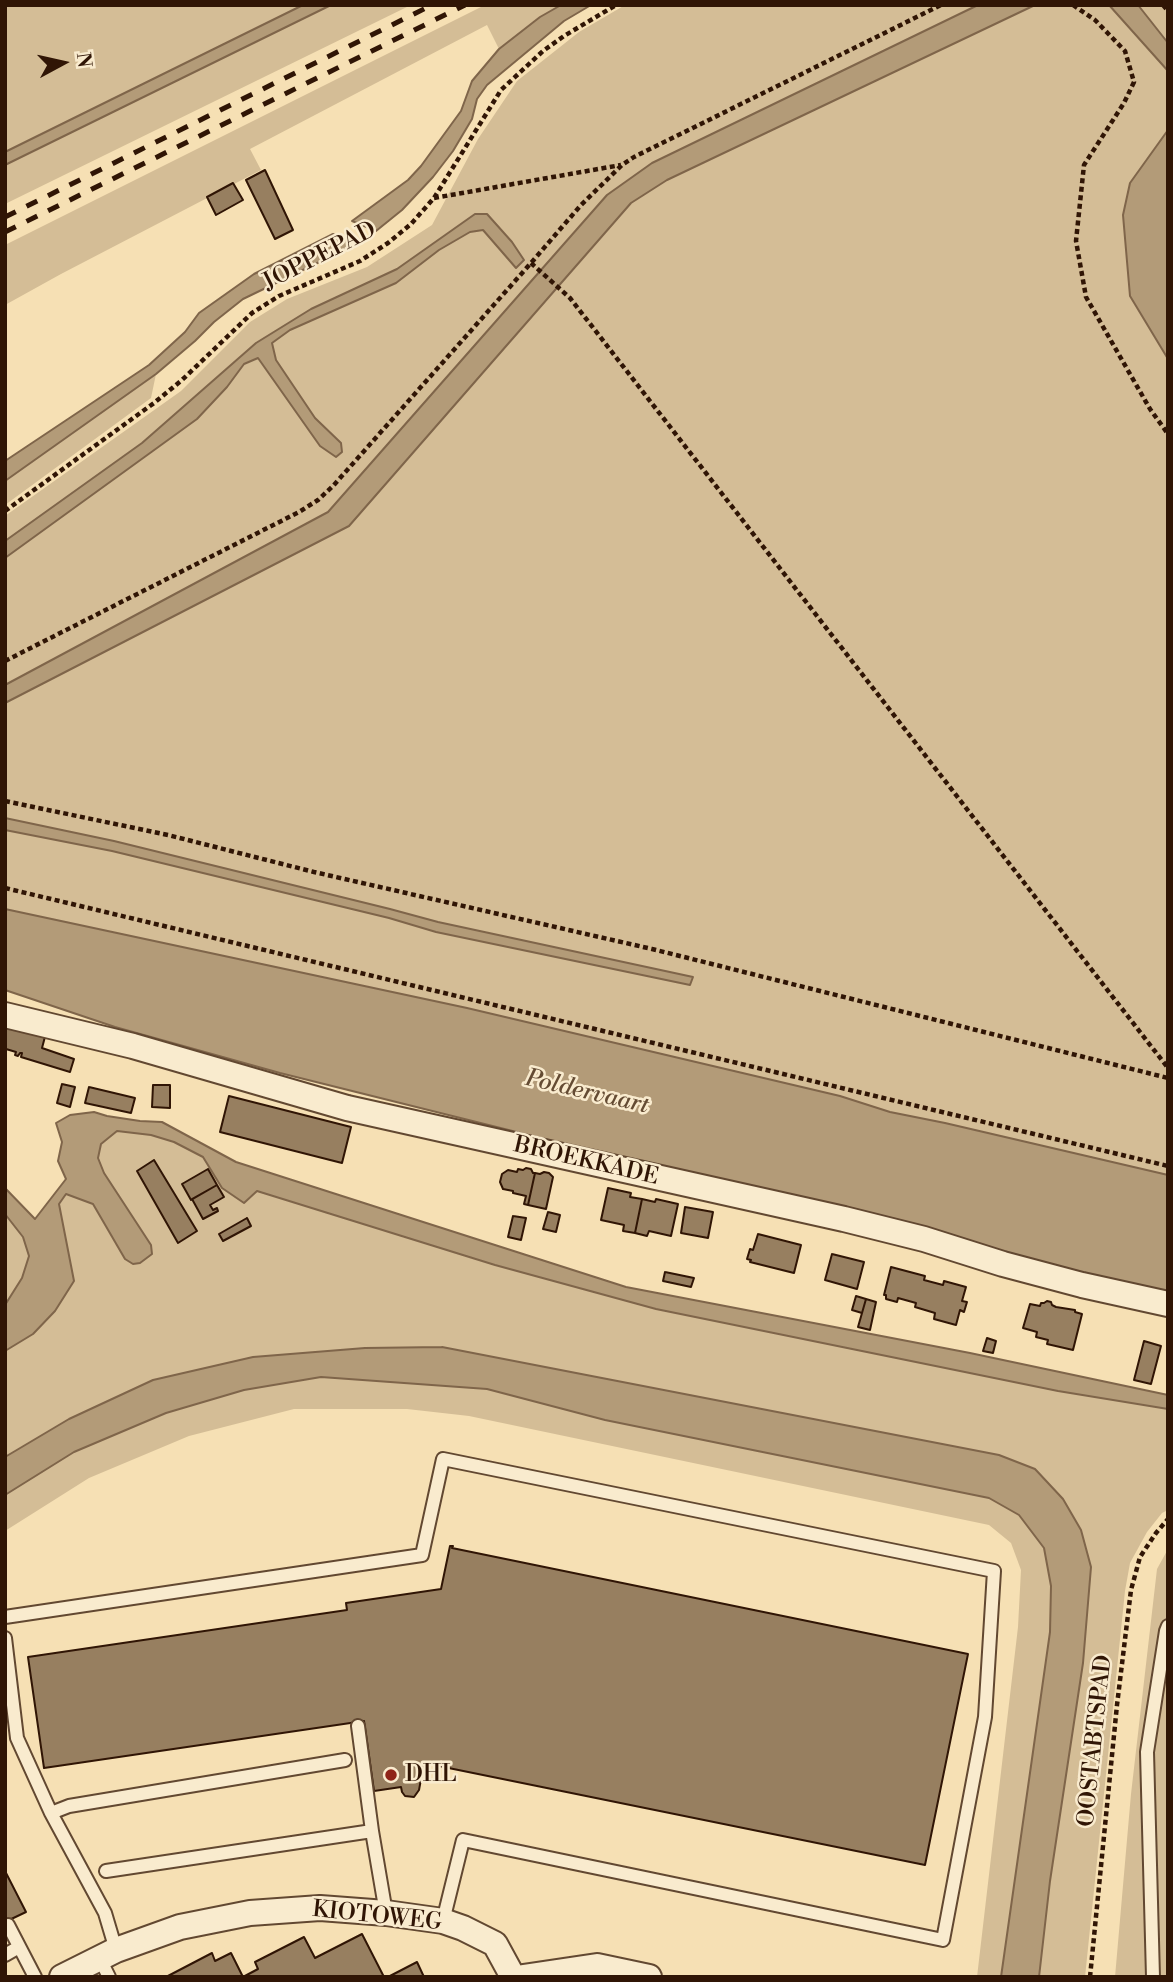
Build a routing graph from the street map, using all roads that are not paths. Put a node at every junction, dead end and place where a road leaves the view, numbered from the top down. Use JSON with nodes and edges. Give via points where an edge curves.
{"nodes":[{"id":1,"x":5,"y":1015,"type":"edge"},
{"id":2,"x":1168,"y":1304,"type":"edge"},
{"id":3,"x":5,"y":1617,"type":"edge"},
{"id":4,"x":1168,"y":1626,"type":"edge"},
{"id":5,"x":5,"y":1638,"type":"edge"},
{"id":6,"x":358,"y":1726,"type":"dead end"},
{"id":7,"x":345,"y":1760,"type":"dead end"},
{"id":8,"x":51,"y":1814,"type":"junction"},
{"id":9,"x":372,"y":1831,"type":"junction"},
{"id":10,"x":106,"y":1871,"type":"dead end"},
{"id":11,"x":386,"y":1913,"type":"junction"},
{"id":12,"x":443,"y":1921,"type":"junction"},
{"id":13,"x":8,"y":1925,"type":"dead end"},
{"id":14,"x":19,"y":1947,"type":"junction"},
{"id":15,"x":5,"y":1955,"type":"edge"},
{"id":16,"x":108,"y":1961,"type":"edge"},
{"id":17,"x":36,"y":1977,"type":"edge"},
{"id":18,"x":62,"y":1977,"type":"edge"},
{"id":19,"x":513,"y":1977,"type":"edge"},
{"id":20,"x":523,"y":1977,"type":"edge"},
{"id":21,"x":649,"y":1977,"type":"edge"},
{"id":22,"x":1153,"y":1977,"type":"edge"}],
"edges":[{"from":1,"to":2,"type":"street","name":"BROEKKADE","via":[[133,1046],[347,1108],[844,1219]]},
{"from":3,"to":12,"type":"lane","via":[[422,1555],[443,1459],[994,1571],[985,1717],[943,1940],[463,1840]]},
{"from":4,"to":22,"type":"lane","via":[[1147,1752]]},
{"from":5,"to":8,"type":"lane","via":[[17,1738]]},
{"from":6,"to":9,"type":"lane"},
{"from":7,"to":8,"type":"lane","via":[[69,1806]]},
{"from":8,"to":16,"type":"lane","via":[[105,1913]]},
{"from":9,"to":10,"type":"lane"},
{"from":9,"to":11,"type":"lane"},
{"from":11,"to":12,"type":"street","name":"KIOTOWEG"},
{"from":11,"to":16,"type":"street","name":"KIOTOWEG","via":[[320,1908],[250,1913],[180,1927]]},
{"from":12,"to":19,"type":"street","name":"KIOTOWEG","via":[[495,1944]]},
{"from":13,"to":14,"type":"lane"},
{"from":14,"to":15,"type":"lane"},
{"from":14,"to":17,"type":"lane"},
{"from":16,"to":18,"type":"street","name":"KIOTOWEG"},
{"from":20,"to":21,"type":"street","via":[[597,1966]]}]}
